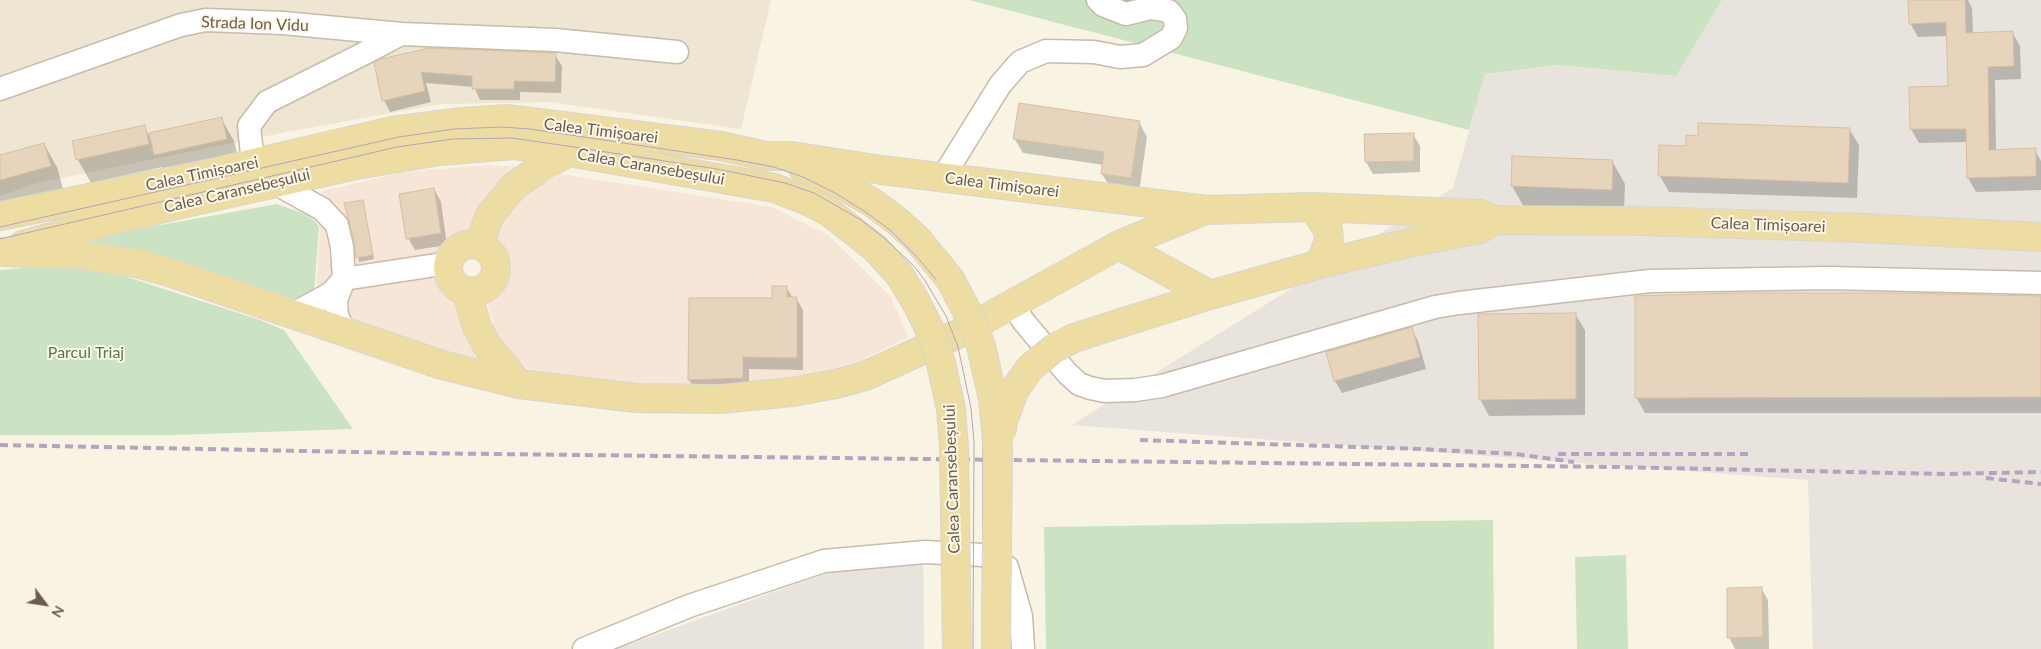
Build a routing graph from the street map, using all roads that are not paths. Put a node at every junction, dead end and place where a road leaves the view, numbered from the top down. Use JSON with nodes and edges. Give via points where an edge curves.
{"nodes":[{"id":1,"x":1098,"y":0,"type":"edge"},
{"id":2,"x":400,"y":34,"type":"junction"},
{"id":3,"x":678,"y":52,"type":"dead end"},
{"id":4,"x":0,"y":89,"type":"edge"},
{"id":5,"x":569,"y":152,"type":"junction"},
{"id":6,"x":765,"y":156,"type":"junction"},
{"id":7,"x":252,"y":163,"type":"junction"},
{"id":8,"x":944,"y":177,"type":"junction"},
{"id":9,"x":275,"y":184,"type":"junction"},
{"id":10,"x":1313,"y":206,"type":"junction"},
{"id":11,"x":1207,"y":210,"type":"junction"},
{"id":12,"x":0,"y":216,"type":"edge"},
{"id":13,"x":1495,"y":220,"type":"junction"},
{"id":14,"x":1154,"y":231,"type":"junction"},
{"id":15,"x":2041,"y":237,"type":"edge"},
{"id":16,"x":478,"y":244,"type":"junction"},
{"id":17,"x":1119,"y":245,"type":"junction"},
{"id":18,"x":0,"y":252,"type":"edge"},
{"id":19,"x":448,"y":263,"type":"junction"},
{"id":20,"x":1152,"y":263,"type":"junction"},
{"id":21,"x":1320,"y":264,"type":"junction"},
{"id":22,"x":344,"y":279,"type":"junction"},
{"id":23,"x":2041,"y":283,"type":"edge"},
{"id":24,"x":470,"y":292,"type":"junction"},
{"id":25,"x":1210,"y":295,"type":"junction"},
{"id":26,"x":1012,"y":304,"type":"junction"},
{"id":27,"x":293,"y":314,"type":"junction"},
{"id":28,"x":344,"y":332,"type":"junction"},
{"id":29,"x":519,"y":384,"type":"junction"},
{"id":30,"x":998,"y":449,"type":"junction"},
{"id":31,"x":584,"y":649,"type":"edge"},
{"id":32,"x":957,"y":649,"type":"edge"},
{"id":33,"x":996,"y":649,"type":"edge"},
{"id":34,"x":1023,"y":649,"type":"edge"}],
"edges":[{"from":1,"to":8,"type":"street","via":[[1126,14],[1150,8],[1169,11],[1175,19],[1176,28],[1171,38],[1144,55],[1120,57],[1094,52],[1046,51],[1020,62],[1000,86]]},
{"from":2,"to":3,"type":"street","name":"Strada Ion Vidu","via":[[555,40]]},
{"from":2,"to":4,"type":"street","name":"Strada Ion Vidu","via":[[283,22],[206,20],[181,25]]},
{"from":2,"to":7,"type":"street","via":[[267,102],[249,126]]},
{"from":5,"to":9,"type":"main road","name":"Calea Caransebeșului","via":[[514,145],[439,151],[351,166]]},
{"from":5,"to":16,"type":"main road","via":[[514,186],[490,215]]},
{"from":5,"to":32,"type":"main road","name":"Calea Caransebeșului","bridge":true,"via":[[774,188],[829,212],[875,248],[899,274],[916,302],[939,354],[951,409]]},
{"from":6,"to":7,"type":"main road","name":"Calea Timișoarei","via":[[720,146],[507,119],[392,131]]},
{"from":6,"to":8,"type":"main road","name":"Calea Timișoarei","via":[[791,156]]},
{"from":6,"to":30,"type":"main road","bridge":true,"via":[[816,172],[874,203],[917,239],[950,279],[970,316],[981,346],[993,399]]},
{"from":7,"to":12,"type":"main road","name":"Calea Timișoarei"},
{"from":8,"to":11,"type":"main road","name":"Calea Timișoarei"},
{"from":9,"to":18,"type":"main road","name":"Calea Caransebeșului","via":[[86,226]]},
{"from":9,"to":22,"type":"street","via":[[322,209],[337,225]]},
{"from":10,"to":11,"type":"main road","name":"Calea Timișoarei"},
{"from":10,"to":13,"type":"main road","name":"Calea Timișoarei","via":[[1481,214]]},
{"from":10,"to":21,"type":"main road","via":[[1328,235]]},
{"from":11,"to":14,"type":"main road","name":"Calea Timișoarei"},
{"from":13,"to":15,"type":"main road","name":"Calea Timișoarei","via":[[1844,227]]},
{"from":13,"to":21,"type":"main road","name":"Calea Timișoarei","via":[[1480,229]]},
{"from":14,"to":17,"type":"main road","name":"Calea Timișoarei"},
{"from":14,"to":20,"type":"main road"},
{"from":16,"to":19,"type":"main road","via":[[467,244],[457,249]]},
{"from":16,"to":24,"type":"main road","via":[[491,252],[496,271],[492,282]]},
{"from":17,"to":20,"type":"main road"},
{"from":17,"to":26,"type":"main road","name":"Calea Timișoarei"},
{"from":18,"to":27,"type":"main road","name":"Calea Timișoarei","via":[[71,254],[136,263]]},
{"from":19,"to":22,"type":"street"},
{"from":19,"to":24,"type":"main road","via":[[453,282]]},
{"from":20,"to":25,"type":"main road"},
{"from":21,"to":25,"type":"main road","name":"Calea Timișoarei"},
{"from":22,"to":27,"type":"street","via":[[330,294]]},
{"from":22,"to":28,"type":"street","via":[[336,300],[337,316]]},
{"from":23,"to":26,"type":"street","via":[[1829,278],[1650,281],[1459,303],[1435,306],[1162,386],[1105,391],[1079,384],[1067,373]]},
{"from":24,"to":29,"type":"main road","via":[[477,328],[488,347]]},
{"from":25,"to":30,"type":"main road","name":"Calea Timișoarei","bridge":true,"via":[[1074,338],[1054,349],[1030,368],[1015,389],[1008,404]]},
{"from":26,"to":29,"type":"main road","name":"Calea Timișoarei","via":[[960,333],[865,376],[792,392],[656,399]]},
{"from":27,"to":28,"type":"main road","name":"Calea Timișoarei"},
{"from":28,"to":29,"type":"main road","name":"Calea Timișoarei","via":[[442,365]]},
{"from":30,"to":33,"type":"main road","bridge":true},
{"from":31,"to":34,"type":"street","via":[[689,606],[824,561],[925,552],[983,555],[1007,567],[1021,616]]}]}
